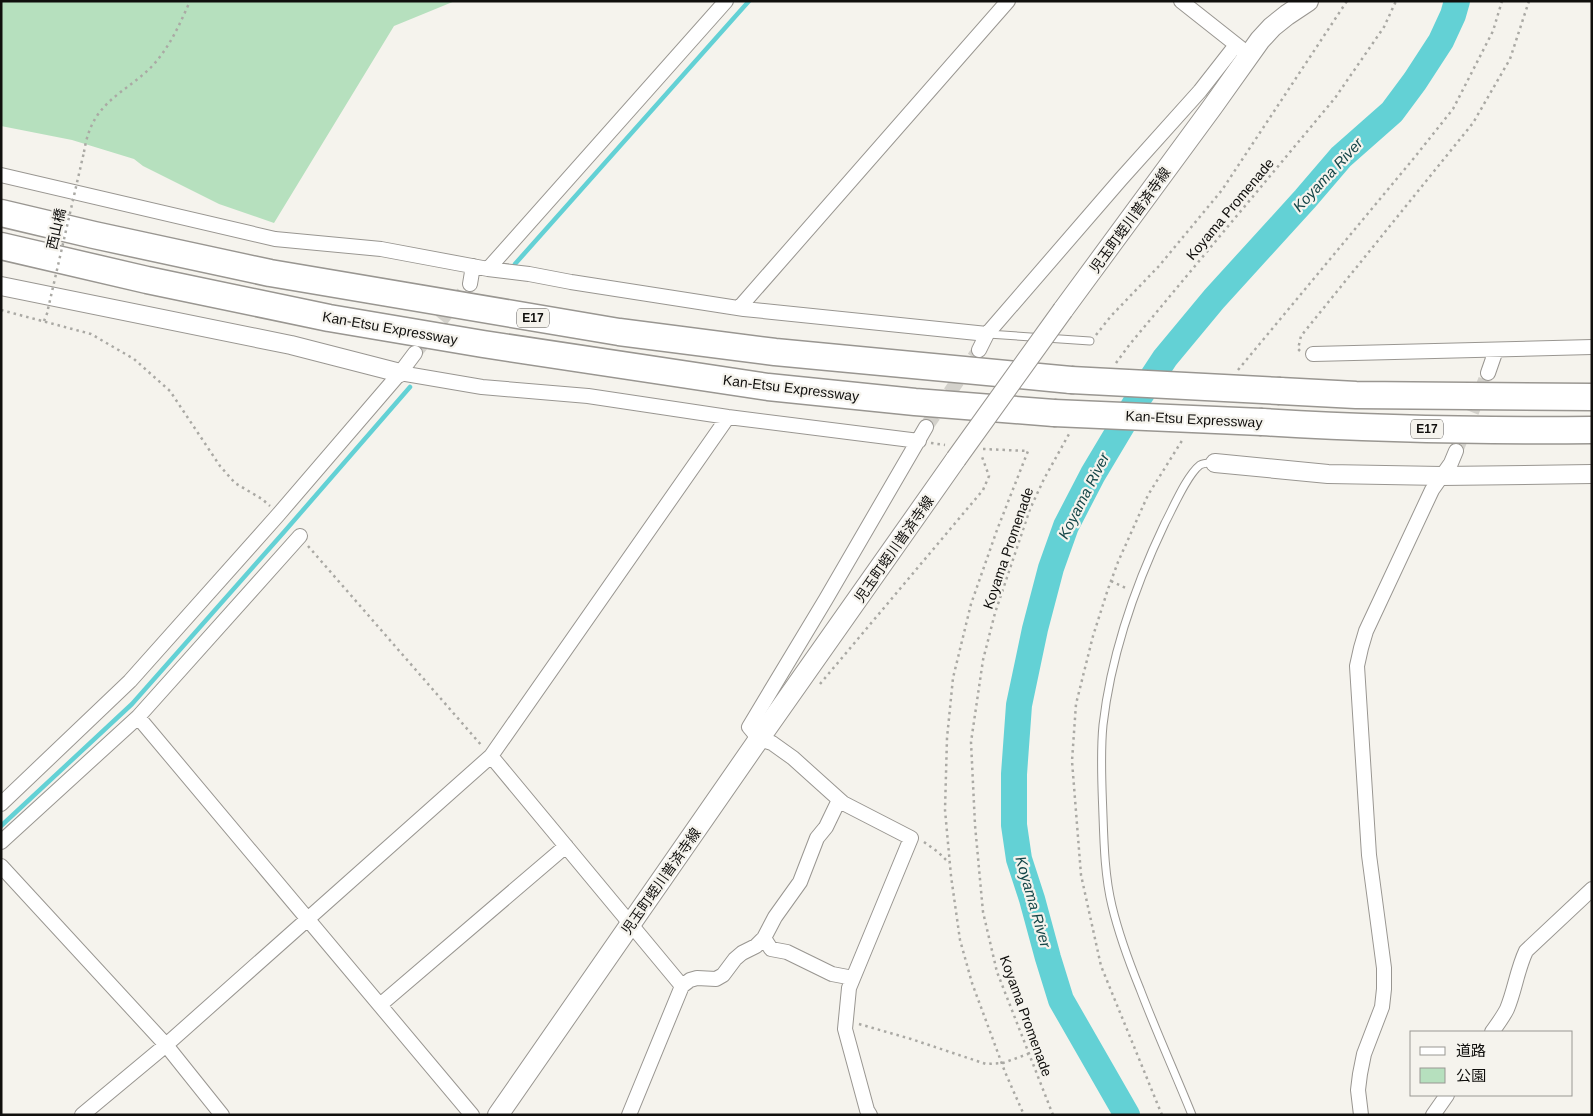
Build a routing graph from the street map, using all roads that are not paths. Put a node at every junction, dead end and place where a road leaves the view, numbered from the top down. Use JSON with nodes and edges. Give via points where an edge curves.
{"nodes":[{"id":1,"x":726,"y":1,"type":"edge"},
{"id":2,"x":1008,"y":1,"type":"edge"},
{"id":3,"x":1181,"y":1,"type":"edge"},
{"id":4,"x":1308,"y":1,"type":"edge"},
{"id":5,"x":1243,"y":50,"type":"junction"},
{"id":6,"x":1,"y":175,"type":"edge"},
{"id":7,"x":1,"y":213,"type":"edge"},
{"id":8,"x":1,"y":246,"type":"edge"},
{"id":9,"x":473,"y":266,"type":"junction"},
{"id":10,"x":488,"y":269,"type":"junction"},
{"id":11,"x":470,"y":284,"type":"tunnel mouth"},
{"id":12,"x":1,"y":286,"type":"edge"},
{"id":13,"x":739,"y":308,"type":"junction"},
{"id":14,"x":987,"y":334,"type":"junction"},
{"id":15,"x":1090,"y":341,"type":"road end"},
{"id":16,"x":1592,"y":346,"type":"edge"},
{"id":17,"x":979,"y":350,"type":"tunnel mouth"},
{"id":18,"x":1496,"y":350,"type":"junction"},
{"id":19,"x":415,"y":353,"type":"tunnel mouth"},
{"id":20,"x":1313,"y":354,"type":"road end"},
{"id":21,"x":400,"y":373,"type":"junction"},
{"id":22,"x":1488,"y":373,"type":"tunnel mouth"},
{"id":23,"x":1592,"y":397,"type":"edge"},
{"id":24,"x":728,"y":417,"type":"junction"},
{"id":25,"x":926,"y":427,"type":"tunnel mouth"},
{"id":26,"x":1592,"y":430,"type":"edge"},
{"id":27,"x":919,"y":441,"type":"junction"},
{"id":28,"x":1456,"y":451,"type":"tunnel mouth"},
{"id":29,"x":1215,"y":463,"type":"joint"},
{"id":30,"x":1592,"y":474,"type":"edge"},
{"id":31,"x":1442,"y":476,"type":"junction"},
{"id":32,"x":300,"y":536,"type":"road end"},
{"id":33,"x":138,"y":717,"type":"junction"},
{"id":34,"x":759,"y":739,"type":"junction"},
{"id":35,"x":491,"y":756,"type":"junction"},
{"id":36,"x":839,"y":800,"type":"junction"},
{"id":37,"x":1,"y":804,"type":"edge"},
{"id":38,"x":1,"y":842,"type":"edge"},
{"id":39,"x":566,"y":846,"type":"junction"},
{"id":40,"x":1,"y":866,"type":"edge"},
{"id":41,"x":1592,"y":888,"type":"edge"},
{"id":42,"x":307,"y":919,"type":"junction"},
{"id":43,"x":631,"y":924,"type":"junction"},
{"id":44,"x":764,"y":938,"type":"junction"},
{"id":45,"x":853,"y":978,"type":"junction"},
{"id":46,"x":682,"y":986,"type":"junction"},
{"id":47,"x":380,"y":1005,"type":"junction"},
{"id":48,"x":1493,"y":1031,"type":"edge"},
{"id":49,"x":166,"y":1045,"type":"junction"},
{"id":50,"x":1446,"y":1096,"type":"edge"},
{"id":51,"x":82,"y":1115,"type":"edge"},
{"id":52,"x":222,"y":1115,"type":"edge"},
{"id":53,"x":472,"y":1115,"type":"edge"},
{"id":54,"x":498,"y":1115,"type":"edge"},
{"id":55,"x":629,"y":1115,"type":"edge"},
{"id":56,"x":870,"y":1115,"type":"edge"},
{"id":57,"x":1192,"y":1115,"type":"edge"},
{"id":58,"x":1361,"y":1115,"type":"edge"},
{"id":59,"x":1434,"y":1115,"type":"edge"}],
"edges":[{"from":1,"to":10,"type":"street"},
{"from":2,"to":13,"type":"street"},
{"from":3,"to":5,"type":"street"},
{"from":4,"to":5,"type":"main road","name":"児玉町蛭川普済寺線"},
{"from":5,"to":14,"type":"street","via":[[1200,91]]},
{"from":5,"to":34,"type":"main road","name":"児玉町蛭川普済寺線","bridge":true,"via":[[1214,106],[955,452]]},
{"from":6,"to":9,"type":"street","via":[[275,239],[381,249]]},
{"from":7,"to":23,"type":"highway","number":"E17","bridge":true,"via":[[270,273],[619,332],[784,353],[1071,380],[1356,395]]},
{"from":8,"to":26,"type":"highway","name":"Kan-Etsu Expressway","number":"E17","bridge":true,"via":[[329,318],[768,387],[1062,422],[1262,422],[1361,428]]},
{"from":9,"to":10,"type":"street"},
{"from":9,"to":11,"type":"street"},
{"from":10,"to":13,"type":"street"},
{"from":12,"to":21,"type":"street","via":[[290,345]]},
{"from":13,"to":14,"type":"street"},
{"from":14,"to":15,"type":"lane"},
{"from":14,"to":17,"type":"street"},
{"from":16,"to":18,"type":"street"},
{"from":18,"to":20,"type":"street"},
{"from":18,"to":22,"type":"street"},
{"from":19,"to":21,"type":"street"},
{"from":21,"to":24,"type":"street","via":[[482,387],[588,396]]},
{"from":21,"to":37,"type":"street","via":[[130,682]]},
{"from":24,"to":27,"type":"street"},
{"from":24,"to":35,"type":"street"},
{"from":25,"to":27,"type":"street"},
{"from":27,"to":34,"type":"street","via":[[749,727]]},
{"from":28,"to":31,"type":"street"},
{"from":29,"to":31,"type":"street","via":[[1328,474]]},
{"from":29,"to":57,"type":"lane","via":[[1202,464],[1195,470],[1148,558],[1109,684],[1101,756],[1103,831],[1112,905],[1137,982]]},
{"from":30,"to":31,"type":"street"},
{"from":31,"to":58,"type":"street","via":[[1432,490],[1366,631],[1358,666],[1370,855],[1384,968],[1382,1007],[1360,1074]]},
{"from":32,"to":33,"type":"street"},
{"from":33,"to":38,"type":"street"},
{"from":33,"to":42,"type":"street"},
{"from":34,"to":36,"type":"street","via":[[772,743],[793,758]]},
{"from":34,"to":43,"type":"main road","name":"児玉町蛭川普済寺線"},
{"from":35,"to":39,"type":"street"},
{"from":35,"to":42,"type":"street"},
{"from":36,"to":44,"type":"street","via":[[817,838],[800,882]]},
{"from":36,"to":45,"type":"street","via":[[911,838]]},
{"from":39,"to":43,"type":"street"},
{"from":39,"to":47,"type":"street"},
{"from":40,"to":49,"type":"street"},
{"from":41,"to":48,"type":"street","via":[[1526,951],[1508,1007]]},
{"from":42,"to":47,"type":"street"},
{"from":42,"to":49,"type":"street"},
{"from":43,"to":46,"type":"street"},
{"from":43,"to":54,"type":"main road","name":"児玉町蛭川普済寺線"},
{"from":44,"to":45,"type":"street","via":[[772,949],[787,952],[832,974]]},
{"from":44,"to":46,"type":"street","via":[[735,959],[716,980],[697,978]]},
{"from":45,"to":56,"type":"street","via":[[845,1029]]},
{"from":46,"to":55,"type":"street"},
{"from":47,"to":53,"type":"street"},
{"from":49,"to":51,"type":"street"},
{"from":49,"to":52,"type":"street"},
{"from":50,"to":59,"type":"street"}]}
